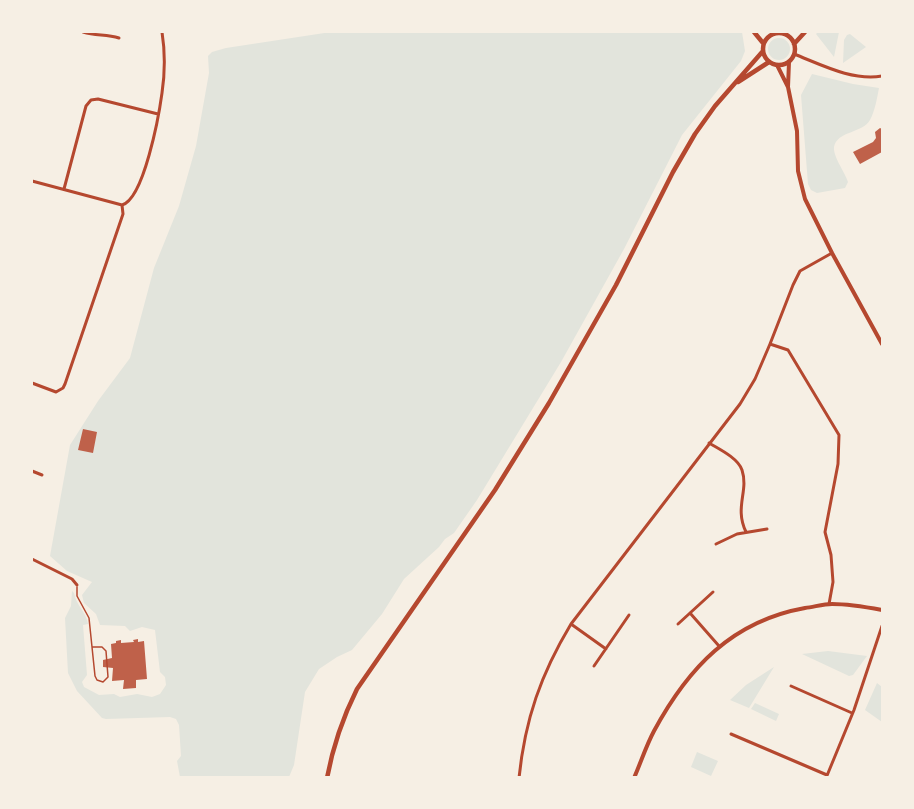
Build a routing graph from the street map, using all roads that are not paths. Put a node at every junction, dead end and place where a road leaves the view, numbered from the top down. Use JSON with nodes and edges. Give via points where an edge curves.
{"nodes":[{"id":1,"x":83,"y":32,"type":"edge"},
{"id":2,"x":162,"y":32,"type":"edge"},
{"id":3,"x":754,"y":32,"type":"edge"},
{"id":4,"x":794,"y":32,"type":"edge"},
{"id":5,"x":806,"y":32,"type":"edge"},
{"id":6,"x":770,"y":33,"type":"edge"},
{"id":7,"x":789,"y":36,"type":"junction"},
{"id":8,"x":119,"y":38,"type":"dead end"},
{"id":9,"x":763,"y":43,"type":"junction"},
{"id":10,"x":794,"y":44,"type":"junction"},
{"id":11,"x":763,"y":51,"type":"junction"},
{"id":12,"x":794,"y":54,"type":"junction"},
{"id":13,"x":770,"y":62,"type":"junction"},
{"id":14,"x":789,"y":62,"type":"junction"},
{"id":15,"x":777,"y":65,"type":"junction"},
{"id":16,"x":882,"y":76,"type":"edge"},
{"id":17,"x":734,"y":86,"type":"junction"},
{"id":18,"x":788,"y":87,"type":"junction"},
{"id":19,"x":158,"y":114,"type":"junction"},
{"id":20,"x":32,"y":181,"type":"edge"},
{"id":21,"x":64,"y":189,"type":"junction"},
{"id":22,"x":122,"y":205,"type":"junction"},
{"id":23,"x":832,"y":253,"type":"junction"},
{"id":24,"x":770,"y":344,"type":"junction"},
{"id":25,"x":882,"y":344,"type":"edge"},
{"id":26,"x":32,"y":383,"type":"edge"},
{"id":27,"x":709,"y":443,"type":"junction"},
{"id":28,"x":32,"y":471,"type":"edge"},
{"id":29,"x":42,"y":475,"type":"dead end"},
{"id":30,"x":767,"y":529,"type":"dead end"},
{"id":31,"x":746,"y":532,"type":"junction"},
{"id":32,"x":716,"y":544,"type":"dead end"},
{"id":33,"x":32,"y":560,"type":"edge"},
{"id":34,"x":77,"y":585,"type":"joint"},
{"id":35,"x":712,"y":592,"type":"dead end"},
{"id":36,"x":830,"y":604,"type":"junction"},
{"id":37,"x":882,"y":610,"type":"edge"},
{"id":38,"x":690,"y":613,"type":"junction"},
{"id":39,"x":629,"y":615,"type":"dead end"},
{"id":40,"x":571,"y":624,"type":"junction"},
{"id":41,"x":678,"y":624,"type":"dead end"},
{"id":42,"x":882,"y":626,"type":"edge"},
{"id":43,"x":719,"y":646,"type":"junction"},
{"id":44,"x":92,"y":647,"type":"junction"},
{"id":45,"x":606,"y":649,"type":"junction"},
{"id":46,"x":594,"y":666,"type":"dead end"},
{"id":47,"x":791,"y":686,"type":"dead end"},
{"id":48,"x":853,"y":713,"type":"junction"},
{"id":49,"x":731,"y":734,"type":"dead end"},
{"id":50,"x":827,"y":776,"type":"edge"},
{"id":51,"x":327,"y":777,"type":"edge"},
{"id":52,"x":519,"y":777,"type":"edge"},
{"id":53,"x":634,"y":777,"type":"edge"}],
"edges":[{"from":1,"to":8,"type":"street"},
{"from":2,"to":19,"type":"street","via":[[164,72]]},
{"from":3,"to":9,"type":"main road"},
{"from":4,"to":7,"type":"main road"},
{"from":5,"to":10,"type":"main road"},
{"from":6,"to":7,"type":"main road"},
{"from":6,"to":9,"type":"main road"},
{"from":7,"to":10,"type":"main road"},
{"from":9,"to":11,"type":"main road"},
{"from":10,"to":12,"type":"main road"},
{"from":11,"to":13,"type":"main road"},
{"from":11,"to":17,"type":"main road"},
{"from":12,"to":14,"type":"main road"},
{"from":12,"to":16,"type":"street","via":[[866,79]]},
{"from":13,"to":15,"type":"main road"},
{"from":13,"to":17,"type":"main road"},
{"from":14,"to":15,"type":"main road"},
{"from":14,"to":18,"type":"street"},
{"from":15,"to":18,"type":"street"},
{"from":17,"to":51,"type":"main road","via":[[695,134],[616,285],[495,490],[357,689],[338,734]]},
{"from":18,"to":23,"type":"street","via":[[805,199]]},
{"from":19,"to":21,"type":"street","via":[[91,100],[86,106]]},
{"from":19,"to":22,"type":"street","via":[[140,181],[131,200]]},
{"from":20,"to":21,"type":"street"},
{"from":21,"to":22,"type":"street"},
{"from":22,"to":26,"type":"street","via":[[123,214],[63,388],[56,392]]},
{"from":23,"to":24,"type":"street","via":[[800,271]]},
{"from":23,"to":25,"type":"street"},
{"from":24,"to":27,"type":"street","via":[[741,404]]},
{"from":24,"to":36,"type":"street","via":[[788,350],[839,435],[838,464],[825,532],[833,582]]},
{"from":27,"to":31,"type":"street","via":[[742,469],[740,517]]},
{"from":27,"to":40,"type":"street"},
{"from":28,"to":29,"type":"street"},
{"from":30,"to":31,"type":"street"},
{"from":31,"to":32,"type":"street"},
{"from":33,"to":34,"type":"street"},
{"from":34,"to":44,"type":"lane","via":[[77,596],[89,618]]},
{"from":35,"to":38,"type":"street"},
{"from":36,"to":37,"type":"street"},
{"from":36,"to":43,"type":"street","via":[[767,618]]},
{"from":38,"to":41,"type":"street"},
{"from":38,"to":43,"type":"street"},
{"from":39,"to":45,"type":"street"},
{"from":40,"to":45,"type":"street"},
{"from":40,"to":52,"type":"street","via":[[534,699]]},
{"from":42,"to":48,"type":"street"},
{"from":43,"to":53,"type":"street","via":[[703,660],[670,703]]},
{"from":44,"to":44,"type":"lane","via":[[106,651],[108,674],[103,682],[95,676]]},
{"from":45,"to":46,"type":"street"},
{"from":47,"to":48,"type":"street"},
{"from":48,"to":50,"type":"street"},
{"from":49,"to":50,"type":"street"}]}
